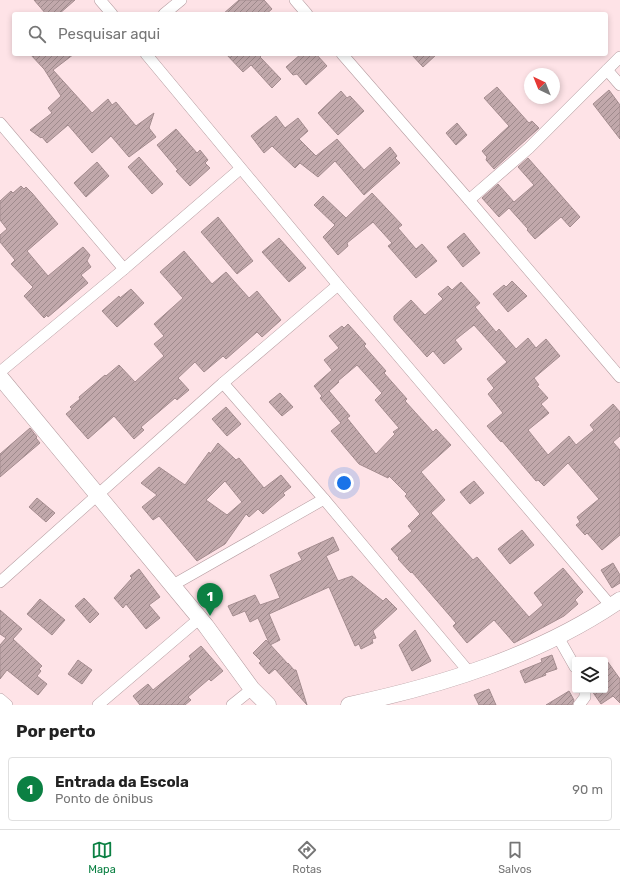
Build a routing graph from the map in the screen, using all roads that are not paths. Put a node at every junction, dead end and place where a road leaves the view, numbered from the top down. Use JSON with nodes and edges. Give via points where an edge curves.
{"nodes":[{"id":1,"x":100,"y":0,"type":"edge"},
{"id":2,"x":182,"y":0,"type":"edge"},
{"id":3,"x":295,"y":0,"type":"edge"},
{"id":4,"x":110,"y":12,"type":"edge"},
{"id":5,"x":167,"y":12,"type":"edge"},
{"id":6,"x":305,"y":12,"type":"edge"},
{"id":7,"x":148,"y":56,"type":"edge"},
{"id":8,"x":344,"y":56,"type":"edge"},
{"id":9,"x":620,"y":57,"type":"edge"},
{"id":10,"x":607,"y":70,"type":"junction"},
{"id":11,"x":620,"y":85,"type":"edge"},
{"id":12,"x":0,"y":124,"type":"edge"},
{"id":13,"x":240,"y":170,"type":"junction"},
{"id":14,"x":469,"y":200,"type":"junction"},
{"id":15,"x":124,"y":269,"type":"junction"},
{"id":16,"x":338,"y":285,"type":"junction"},
{"id":17,"x":0,"y":372,"type":"edge"},
{"id":18,"x":0,"y":377,"type":"edge"},
{"id":19,"x":620,"y":377,"type":"edge"},
{"id":20,"x":223,"y":382,"type":"junction"},
{"id":21,"x":97,"y":494,"type":"junction"},
{"id":22,"x":324,"y":499,"type":"junction"},
{"id":23,"x":0,"y":582,"type":"edge"},
{"id":24,"x":173,"y":585,"type":"junction"},
{"id":25,"x":616,"y":603,"type":"edge"},
{"id":26,"x":200,"y":618,"type":"junction"},
{"id":27,"x":558,"y":637,"type":"junction"},
{"id":28,"x":572,"y":662,"type":"edge"},
{"id":29,"x":469,"y":672,"type":"junction"},
{"id":30,"x":252,"y":689,"type":"junction"},
{"id":31,"x":585,"y":693,"type":"edge"},
{"id":32,"x":98,"y":705,"type":"edge"},
{"id":33,"x":232,"y":705,"type":"edge"},
{"id":34,"x":268,"y":705,"type":"edge"},
{"id":35,"x":349,"y":705,"type":"edge"},
{"id":36,"x":579,"y":705,"type":"edge"}],
"edges":[{"from":1,"to":4,"type":"street"},
{"from":2,"to":5,"type":"street"},
{"from":3,"to":6,"type":"street"},
{"from":7,"to":13,"type":"street"},
{"from":8,"to":14,"type":"street"},
{"from":9,"to":10,"type":"street"},
{"from":10,"to":11,"type":"street"},
{"from":10,"to":14,"type":"street","via":[[529,148]]},
{"from":12,"to":15,"type":"street"},
{"from":13,"to":15,"type":"street"},
{"from":13,"to":16,"type":"street"},
{"from":14,"to":19,"type":"street"},
{"from":15,"to":17,"type":"street"},
{"from":16,"to":20,"type":"street"},
{"from":16,"to":25,"type":"street"},
{"from":18,"to":21,"type":"street"},
{"from":20,"to":21,"type":"street"},
{"from":20,"to":22,"type":"street"},
{"from":21,"to":23,"type":"street"},
{"from":21,"to":24,"type":"street"},
{"from":22,"to":24,"type":"street"},
{"from":22,"to":29,"type":"street"},
{"from":24,"to":26,"type":"street"},
{"from":25,"to":27,"type":"street"},
{"from":26,"to":30,"type":"street"},
{"from":26,"to":32,"type":"street"},
{"from":27,"to":28,"type":"street"},
{"from":27,"to":29,"type":"street"},
{"from":29,"to":35,"type":"street","via":[[393,695]]},
{"from":30,"to":33,"type":"street"},
{"from":30,"to":34,"type":"street"},
{"from":31,"to":36,"type":"street"}]}
